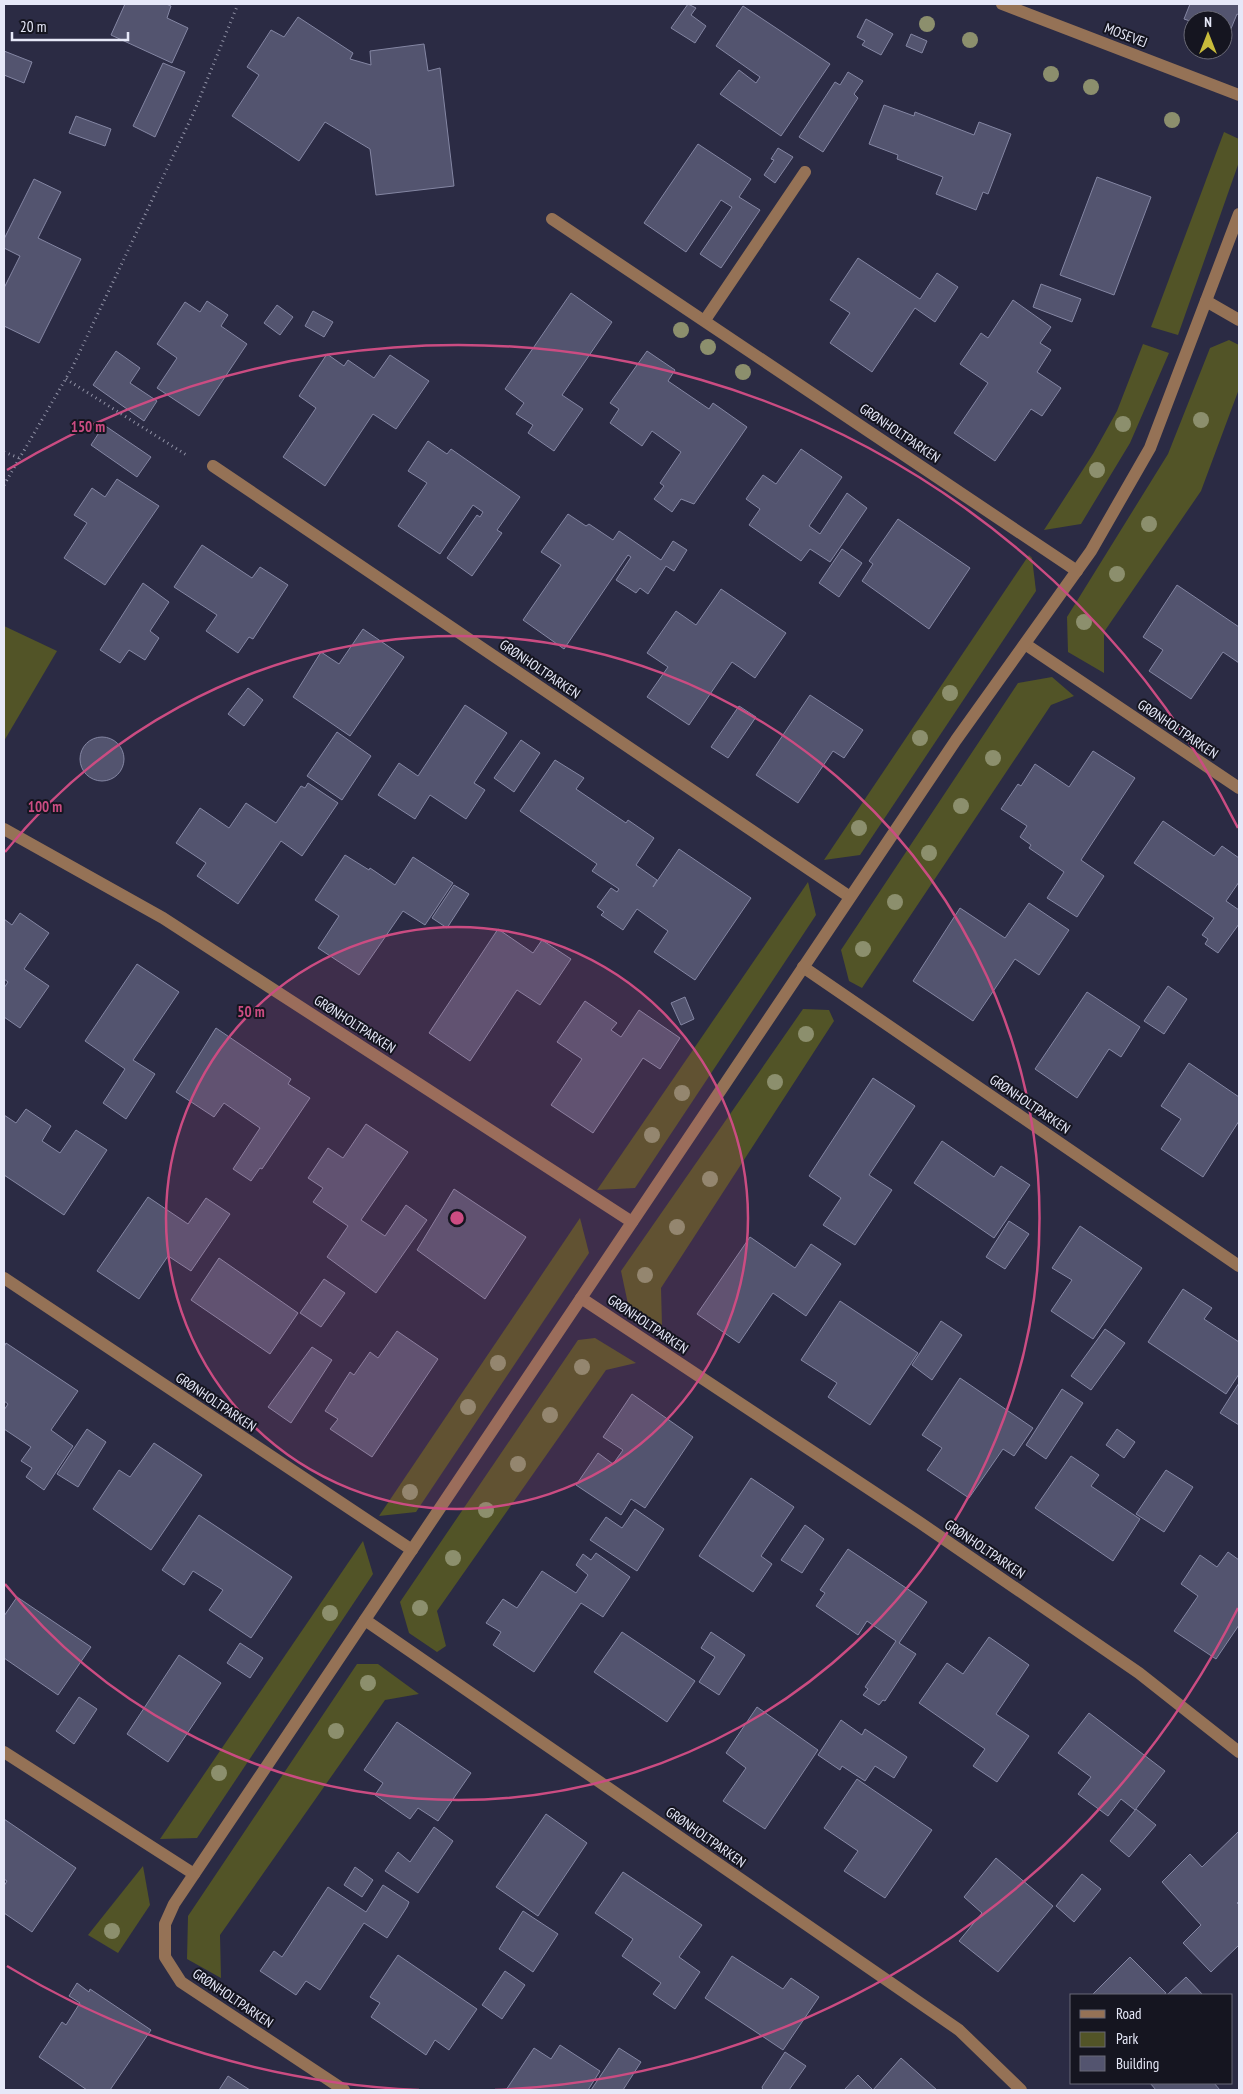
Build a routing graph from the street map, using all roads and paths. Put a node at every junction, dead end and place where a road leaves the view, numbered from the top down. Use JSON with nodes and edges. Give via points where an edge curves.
{"nodes":[{"id":1,"x":238,"y":4,"type":"edge"},
{"id":2,"x":1002,"y":4,"type":"edge"},
{"id":3,"x":1239,"y":95,"type":"edge"},
{"id":4,"x":805,"y":172,"type":"dead end"},
{"id":5,"x":1239,"y":214,"type":"edge"},
{"id":6,"x":552,"y":220,"type":"dead end"},
{"id":7,"x":1206,"y":301,"type":"junction"},
{"id":8,"x":705,"y":320,"type":"junction"},
{"id":9,"x":1239,"y":320,"type":"edge"},
{"id":10,"x":66,"y":380,"type":"junction"},
{"id":11,"x":4,"y":452,"type":"edge"},
{"id":12,"x":19,"y":458,"type":"junction"},
{"id":13,"x":213,"y":466,"type":"joint"},
{"id":14,"x":4,"y":485,"type":"edge"},
{"id":15,"x":1077,"y":570,"type":"junction"},
{"id":16,"x":1025,"y":644,"type":"junction"},
{"id":17,"x":1239,"y":788,"type":"edge"},
{"id":18,"x":4,"y":830,"type":"edge"},
{"id":19,"x":850,"y":897,"type":"junction"},
{"id":20,"x":803,"y":967,"type":"junction"},
{"id":21,"x":632,"y":1222,"type":"junction"},
{"id":22,"x":1239,"y":1266,"type":"edge"},
{"id":23,"x":4,"y":1278,"type":"edge"},
{"id":24,"x":581,"y":1298,"type":"junction"},
{"id":25,"x":412,"y":1550,"type":"junction"},
{"id":26,"x":364,"y":1620,"type":"junction"},
{"id":27,"x":4,"y":1752,"type":"edge"},
{"id":28,"x":1239,"y":1752,"type":"edge"},
{"id":29,"x":194,"y":1874,"type":"junction"},
{"id":30,"x":344,"y":2090,"type":"edge"},
{"id":31,"x":1021,"y":2090,"type":"edge"}],
"edges":[{"from":1,"to":10,"type":"path","via":[[194,112]]},
{"from":2,"to":3,"type":"street","name":"MOSEVEJ"},
{"from":4,"to":8,"type":"street"},
{"from":5,"to":7,"type":"street","name":"GRØNHOLTPARKEN"},
{"from":6,"to":8,"type":"street","name":"GRØNHOLTPARKEN"},
{"from":7,"to":9,"type":"street"},
{"from":7,"to":15,"type":"street","name":"GRØNHOLTPARKEN","via":[[1150,448]]},
{"from":8,"to":15,"type":"street","name":"GRØNHOLTPARKEN"},
{"from":10,"to":12,"type":"path"},
{"from":10,"to":13,"type":"path","via":[[196,462]]},
{"from":11,"to":12,"type":"path"},
{"from":12,"to":14,"type":"path"},
{"from":13,"to":19,"type":"street","name":"GRØNHOLTPARKEN"},
{"from":15,"to":16,"type":"street","name":"GRØNHOLTPARKEN"},
{"from":16,"to":17,"type":"street","name":"GRØNHOLTPARKEN"},
{"from":16,"to":19,"type":"street","name":"GRØNHOLTPARKEN"},
{"from":18,"to":21,"type":"street","name":"GRØNHOLTPARKEN","via":[[162,918]]},
{"from":19,"to":20,"type":"street","name":"GRØNHOLTPARKEN"},
{"from":20,"to":21,"type":"street","name":"GRØNHOLTPARKEN"},
{"from":20,"to":22,"type":"street","name":"GRØNHOLTPARKEN"},
{"from":21,"to":24,"type":"street","name":"GRØNHOLTPARKEN"},
{"from":23,"to":25,"type":"street","name":"GRØNHOLTPARKEN"},
{"from":24,"to":25,"type":"street","name":"GRØNHOLTPARKEN"},
{"from":24,"to":28,"type":"street","name":"GRØNHOLTPARKEN","via":[[1131,1667]]},
{"from":25,"to":26,"type":"street","name":"GRØNHOLTPARKEN"},
{"from":26,"to":29,"type":"street","name":"GRØNHOLTPARKEN"},
{"from":26,"to":31,"type":"street","name":"GRØNHOLTPARKEN","via":[[959,2030]]},
{"from":27,"to":29,"type":"street"},
{"from":29,"to":30,"type":"street","name":"GRØNHOLTPARKEN","via":[[165,1924],[165,1957],[180,1982]]}]}
